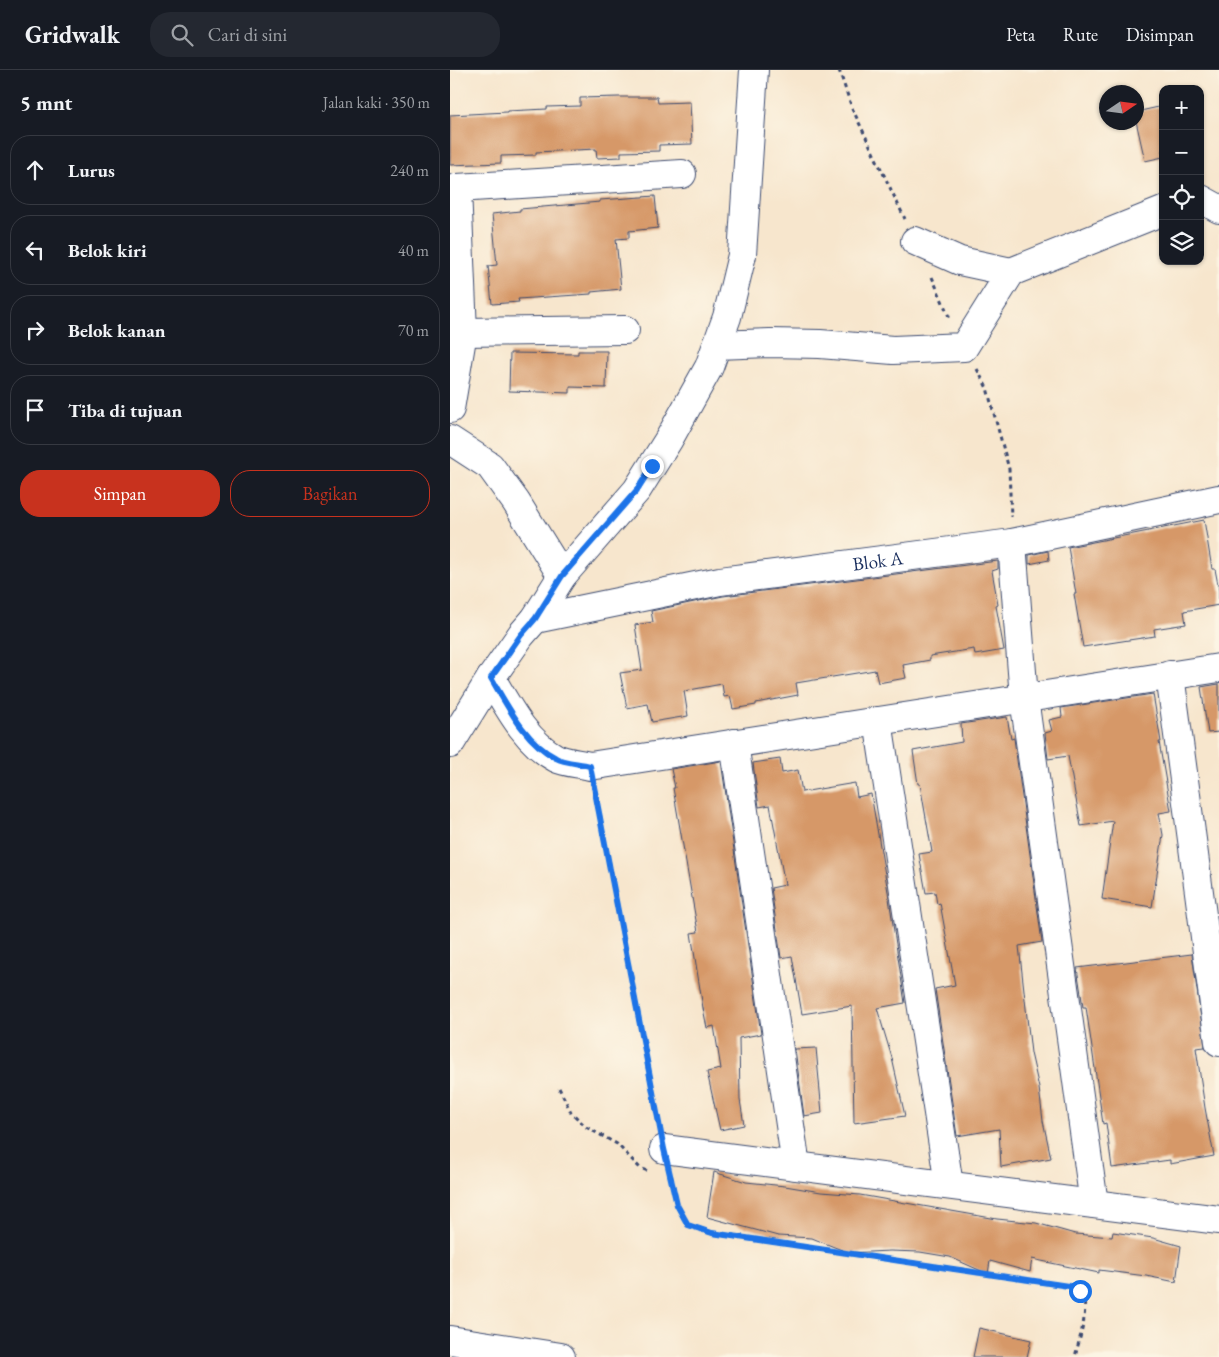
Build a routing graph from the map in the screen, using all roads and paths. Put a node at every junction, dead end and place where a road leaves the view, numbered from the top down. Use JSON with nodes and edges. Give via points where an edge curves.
{"nodes":[{"id":1,"x":754,"y":70,"type":"edge"},
{"id":2,"x":839,"y":70,"type":"edge"},
{"id":3,"x":682,"y":174,"type":"dead end"},
{"id":4,"x":454,"y":189,"type":"edge"},
{"id":5,"x":1219,"y":194,"type":"edge"},
{"id":6,"x":1204,"y":198,"type":"edge"},
{"id":7,"x":1204,"y":201,"type":"edge"},
{"id":8,"x":1219,"y":209,"type":"edge"},
{"id":9,"x":1159,"y":213,"type":"edge"},
{"id":10,"x":915,"y":241,"type":"junction"},
{"id":11,"x":1012,"y":272,"type":"junction"},
{"id":12,"x":625,"y":330,"type":"dead end"},
{"id":13,"x":456,"y":334,"type":"edge"},
{"id":14,"x":717,"y":345,"type":"junction"},
{"id":15,"x":964,"y":347,"type":"junction"},
{"id":16,"x":450,"y":410,"type":"edge"},
{"id":17,"x":450,"y":440,"type":"edge"},
{"id":18,"x":1219,"y":499,"type":"edge"},
{"id":19,"x":1012,"y":543,"type":"junction"},
{"id":20,"x":562,"y":576,"type":"junction"},
{"id":21,"x":535,"y":619,"type":"junction"},
{"id":22,"x":1219,"y":668,"type":"edge"},
{"id":23,"x":1170,"y":676,"type":"junction"},
{"id":24,"x":491,"y":678,"type":"junction"},
{"id":25,"x":1024,"y":698,"type":"junction"},
{"id":26,"x":878,"y":721,"type":"junction"},
{"id":27,"x":734,"y":743,"type":"junction"},
{"id":28,"x":450,"y":744,"type":"edge"},
{"id":29,"x":590,"y":766,"type":"junction"},
{"id":30,"x":1219,"y":1042,"type":"edge"},
{"id":31,"x":559,"y":1088,"type":"dead end"},
{"id":32,"x":660,"y":1162,"type":"junction"},
{"id":33,"x":796,"y":1166,"type":"junction"},
{"id":34,"x":664,"y":1178,"type":"dead end"},
{"id":35,"x":672,"y":1181,"type":"junction"},
{"id":36,"x":949,"y":1185,"type":"junction"},
{"id":37,"x":1094,"y":1204,"type":"junction"},
{"id":38,"x":1219,"y":1220,"type":"edge"},
{"id":39,"x":450,"y":1340,"type":"edge"},
{"id":40,"x":562,"y":1357,"type":"edge"},
{"id":41,"x":1075,"y":1357,"type":"edge"}],
"edges":[{"from":1,"to":14,"type":"street","via":[[742,255]]},
{"from":2,"to":10,"type":"path","via":[[856,117]]},
{"from":3,"to":4,"type":"street"},
{"from":4,"to":13,"type":"street"},
{"from":5,"to":6,"type":"street"},
{"from":7,"to":8,"type":"street"},
{"from":9,"to":11,"type":"street"},
{"from":10,"to":11,"type":"street","via":[[960,261]]},
{"from":10,"to":15,"type":"path"},
{"from":11,"to":15,"type":"street"},
{"from":12,"to":13,"type":"street"},
{"from":13,"to":16,"type":"street"},
{"from":14,"to":15,"type":"street","via":[[770,342],[893,350]]},
{"from":14,"to":20,"type":"street","via":[[710,367],[637,490]]},
{"from":15,"to":19,"type":"path","via":[[987,388],[1009,469]]},
{"from":17,"to":20,"type":"street","via":[[490,466]]},
{"from":18,"to":19,"type":"street","name":"Blok A"},
{"from":19,"to":21,"type":"street","name":"Blok A","via":[[720,581]]},
{"from":19,"to":25,"type":"street"},
{"from":20,"to":21,"type":"street"},
{"from":21,"to":24,"type":"street"},
{"from":22,"to":23,"type":"street"},
{"from":23,"to":25,"type":"street"},
{"from":23,"to":30,"type":"street"},
{"from":24,"to":28,"type":"street"},
{"from":24,"to":29,"type":"street","via":[[537,745],[558,759]]},
{"from":25,"to":26,"type":"street"},
{"from":25,"to":37,"type":"street"},
{"from":26,"to":27,"type":"street"},
{"from":26,"to":36,"type":"street"},
{"from":27,"to":29,"type":"street"},
{"from":27,"to":33,"type":"street"},
{"from":29,"to":32,"type":"path"},
{"from":31,"to":32,"type":"path","via":[[571,1112],[586,1126],[617,1144],[640,1168]]},
{"from":32,"to":33,"type":"street"},
{"from":32,"to":35,"type":"path"},
{"from":33,"to":36,"type":"street"},
{"from":34,"to":35,"type":"path"},
{"from":35,"to":41,"type":"path","via":[[677,1205],[688,1225],[712,1233],[1075,1287],[1084,1298]]},
{"from":36,"to":37,"type":"street"},
{"from":37,"to":38,"type":"street"},
{"from":39,"to":40,"type":"street"}]}
